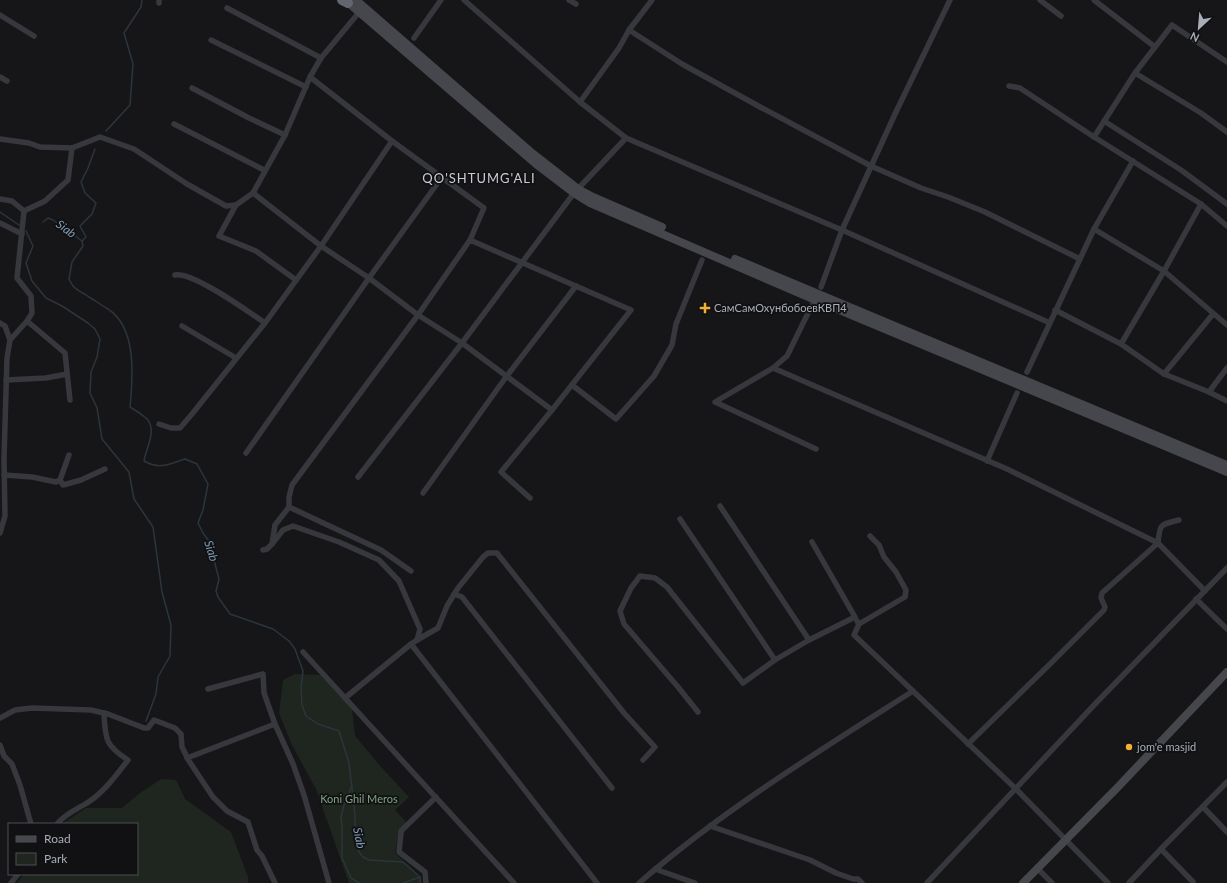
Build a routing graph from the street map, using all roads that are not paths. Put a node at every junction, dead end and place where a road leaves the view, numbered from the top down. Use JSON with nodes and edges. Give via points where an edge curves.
{"nodes":[{"id":1,"x":441,"y":0,"type":"edge"},
{"id":2,"x":464,"y":0,"type":"edge"},
{"id":3,"x":569,"y":0,"type":"edge"},
{"id":4,"x":652,"y":0,"type":"edge"},
{"id":5,"x":950,"y":0,"type":"edge"},
{"id":6,"x":1040,"y":0,"type":"edge"},
{"id":7,"x":1094,"y":0,"type":"edge"},
{"id":8,"x":348,"y":1,"type":"edge"},
{"id":9,"x":576,"y":4,"type":"dead end"},
{"id":10,"x":227,"y":8,"type":"dead end"},
{"id":11,"x":362,"y":10,"type":"junction"},
{"id":12,"x":0,"y":15,"type":"edge"},
{"id":13,"x":1061,"y":16,"type":"dead end"},
{"id":14,"x":629,"y":30,"type":"junction"},
{"id":15,"x":34,"y":36,"type":"dead end"},
{"id":16,"x":414,"y":38,"type":"dead end"},
{"id":17,"x":211,"y":40,"type":"dead end"},
{"id":18,"x":1155,"y":47,"type":"junction"},
{"id":19,"x":321,"y":58,"type":"junction"},
{"id":20,"x":1227,"y":62,"type":"edge"},
{"id":21,"x":1135,"y":74,"type":"junction"},
{"id":22,"x":0,"y":77,"type":"edge"},
{"id":23,"x":310,"y":77,"type":"junction"},
{"id":24,"x":7,"y":81,"type":"dead end"},
{"id":25,"x":1009,"y":86,"type":"dead end"},
{"id":26,"x":306,"y":87,"type":"junction"},
{"id":27,"x":192,"y":88,"type":"dead end"},
{"id":28,"x":580,"y":102,"type":"junction"},
{"id":29,"x":1104,"y":121,"type":"junction"},
{"id":30,"x":174,"y":124,"type":"dead end"},
{"id":31,"x":1227,"y":132,"type":"edge"},
{"id":32,"x":285,"y":135,"type":"junction"},
{"id":33,"x":1094,"y":137,"type":"junction"},
{"id":34,"x":626,"y":138,"type":"junction"},
{"id":35,"x":0,"y":140,"type":"edge"},
{"id":36,"x":392,"y":141,"type":"junction"},
{"id":37,"x":72,"y":148,"type":"junction"},
{"id":38,"x":1133,"y":161,"type":"junction"},
{"id":39,"x":872,"y":166,"type":"junction"},
{"id":40,"x":264,"y":170,"type":"junction"},
{"id":41,"x":442,"y":177,"type":"junction"},
{"id":42,"x":576,"y":191,"type":"junction"},
{"id":43,"x":253,"y":193,"type":"junction"},
{"id":44,"x":0,"y":199,"type":"edge"},
{"id":45,"x":1201,"y":204,"type":"junction"},
{"id":46,"x":1227,"y":204,"type":"edge"},
{"id":47,"x":236,"y":205,"type":"junction"},
{"id":48,"x":24,"y":211,"type":"junction"},
{"id":49,"x":0,"y":223,"type":"edge"},
{"id":50,"x":1227,"y":226,"type":"edge"},
{"id":51,"x":1094,"y":229,"type":"junction"},
{"id":52,"x":842,"y":230,"type":"junction"},
{"id":53,"x":22,"y":234,"type":"junction"},
{"id":54,"x":470,"y":240,"type":"junction"},
{"id":55,"x":321,"y":246,"type":"junction"},
{"id":56,"x":1080,"y":259,"type":"junction"},
{"id":57,"x":702,"y":260,"type":"dead end"},
{"id":58,"x":521,"y":262,"type":"junction"},
{"id":59,"x":1164,"y":271,"type":"junction"},
{"id":60,"x":175,"y":275,"type":"dead end"},
{"id":61,"x":368,"y":278,"type":"junction"},
{"id":62,"x":296,"y":280,"type":"junction"},
{"id":63,"x":576,"y":286,"type":"junction"},
{"id":64,"x":821,"y":287,"type":"dead end"},
{"id":65,"x":812,"y":306,"type":"dead end"},
{"id":66,"x":1055,"y":310,"type":"junction"},
{"id":67,"x":1213,"y":314,"type":"junction"},
{"id":68,"x":418,"y":315,"type":"junction"},
{"id":69,"x":27,"y":321,"type":"junction"},
{"id":70,"x":0,"y":323,"type":"edge"},
{"id":71,"x":265,"y":323,"type":"junction"},
{"id":72,"x":1050,"y":323,"type":"junction"},
{"id":73,"x":1227,"y":325,"type":"edge"},
{"id":74,"x":182,"y":326,"type":"dead end"},
{"id":75,"x":10,"y":340,"type":"junction"},
{"id":76,"x":462,"y":343,"type":"junction"},
{"id":77,"x":1121,"y":344,"type":"junction"},
{"id":78,"x":236,"y":358,"type":"junction"},
{"id":79,"x":772,"y":368,"type":"junction"},
{"id":80,"x":1227,"y":368,"type":"edge"},
{"id":81,"x":1027,"y":372,"type":"dead end"},
{"id":82,"x":67,"y":374,"type":"junction"},
{"id":83,"x":1164,"y":374,"type":"junction"},
{"id":84,"x":506,"y":377,"type":"junction"},
{"id":85,"x":6,"y":380,"type":"junction"},
{"id":86,"x":572,"y":385,"type":"junction"},
{"id":87,"x":1209,"y":392,"type":"junction"},
{"id":88,"x":1017,"y":393,"type":"dead end"},
{"id":89,"x":70,"y":400,"type":"dead end"},
{"id":90,"x":1227,"y":401,"type":"edge"},
{"id":91,"x":552,"y":410,"type":"junction"},
{"id":92,"x":159,"y":424,"type":"dead end"},
{"id":93,"x":816,"y":449,"type":"dead end"},
{"id":94,"x":246,"y":453,"type":"dead end"},
{"id":95,"x":69,"y":455,"type":"dead end"},
{"id":96,"x":2,"y":458,"type":"edge"},
{"id":97,"x":987,"y":461,"type":"junction"},
{"id":98,"x":1227,"y":465,"type":"edge"},
{"id":99,"x":105,"y":469,"type":"dead end"},
{"id":100,"x":1227,"y":472,"type":"edge"},
{"id":101,"x":4,"y":475,"type":"junction"},
{"id":102,"x":358,"y":477,"type":"dead end"},
{"id":103,"x":60,"y":480,"type":"junction"},
{"id":104,"x":423,"y":493,"type":"dead end"},
{"id":105,"x":530,"y":498,"type":"dead end"},
{"id":106,"x":720,"y":506,"type":"dead end"},
{"id":107,"x":289,"y":507,"type":"junction"},
{"id":108,"x":680,"y":519,"type":"dead end"},
{"id":109,"x":1179,"y":520,"type":"dead end"},
{"id":110,"x":0,"y":533,"type":"edge"},
{"id":111,"x":870,"y":536,"type":"dead end"},
{"id":112,"x":812,"y":542,"type":"dead end"},
{"id":113,"x":1158,"y":543,"type":"junction"},
{"id":114,"x":272,"y":544,"type":"junction"},
{"id":115,"x":262,"y":550,"type":"dead end"},
{"id":116,"x":1227,"y":568,"type":"edge"},
{"id":117,"x":412,"y":571,"type":"dead end"},
{"id":118,"x":1205,"y":591,"type":"junction"},
{"id":119,"x":454,"y":594,"type":"junction"},
{"id":120,"x":1196,"y":599,"type":"junction"},
{"id":121,"x":855,"y":617,"type":"junction"},
{"id":122,"x":859,"y":624,"type":"junction"},
{"id":123,"x":1227,"y":629,"type":"edge"},
{"id":124,"x":417,"y":640,"type":"junction"},
{"id":125,"x":809,"y":640,"type":"junction"},
{"id":126,"x":411,"y":644,"type":"junction"},
{"id":127,"x":303,"y":652,"type":"dead end"},
{"id":128,"x":775,"y":660,"type":"junction"},
{"id":129,"x":1227,"y":672,"type":"edge"},
{"id":130,"x":208,"y":689,"type":"dead end"},
{"id":131,"x":913,"y":691,"type":"junction"},
{"id":132,"x":345,"y":698,"type":"junction"},
{"id":133,"x":698,"y":712,"type":"dead end"},
{"id":134,"x":104,"y":713,"type":"junction"},
{"id":135,"x":0,"y":718,"type":"edge"},
{"id":136,"x":275,"y":724,"type":"junction"},
{"id":137,"x":968,"y":744,"type":"junction"},
{"id":138,"x":0,"y":745,"type":"edge"},
{"id":139,"x":187,"y":758,"type":"junction"},
{"id":140,"x":644,"y":760,"type":"dead end"},
{"id":141,"x":1227,"y":782,"type":"edge"},
{"id":142,"x":612,"y":788,"type":"dead end"},
{"id":143,"x":1016,"y":789,"type":"junction"},
{"id":144,"x":436,"y":797,"type":"junction"},
{"id":145,"x":1203,"y":807,"type":"junction"},
{"id":146,"x":32,"y":823,"type":"edge"},
{"id":147,"x":58,"y":823,"type":"edge"},
{"id":148,"x":710,"y":826,"type":"junction"},
{"id":149,"x":1227,"y":832,"type":"edge"},
{"id":150,"x":1065,"y":840,"type":"junction"},
{"id":151,"x":1161,"y":849,"type":"junction"},
{"id":152,"x":1037,"y":868,"type":"junction"},
{"id":153,"x":655,"y":869,"type":"junction"},
{"id":154,"x":17,"y":875,"type":"edge"},
{"id":155,"x":11,"y":883,"type":"edge"},
{"id":156,"x":276,"y":883,"type":"edge"},
{"id":157,"x":329,"y":883,"type":"edge"},
{"id":158,"x":426,"y":883,"type":"edge"},
{"id":159,"x":514,"y":883,"type":"edge"},
{"id":160,"x":597,"y":883,"type":"edge"},
{"id":161,"x":639,"y":883,"type":"edge"},
{"id":162,"x":695,"y":883,"type":"edge"},
{"id":163,"x":862,"y":883,"type":"edge"},
{"id":164,"x":927,"y":883,"type":"edge"},
{"id":165,"x":1023,"y":883,"type":"edge"},
{"id":166,"x":1052,"y":883,"type":"edge"},
{"id":167,"x":1108,"y":883,"type":"edge"},
{"id":168,"x":1129,"y":883,"type":"edge"},
{"id":169,"x":1193,"y":883,"type":"edge"}],
"edges":[{"from":1,"to":16,"type":"street"},
{"from":2,"to":28,"type":"street"},
{"from":3,"to":9,"type":"street"},
{"from":4,"to":14,"type":"street"},
{"from":5,"to":39,"type":"street"},
{"from":6,"to":13,"type":"street"},
{"from":7,"to":18,"type":"street"},
{"from":8,"to":11,"type":"main road"},
{"from":10,"to":19,"type":"street"},
{"from":11,"to":19,"type":"street"},
{"from":11,"to":42,"type":"main road","via":[[519,150]]},
{"from":12,"to":15,"type":"street"},
{"from":14,"to":28,"type":"street","via":[[620,48]]},
{"from":14,"to":39,"type":"street","via":[[682,64]]},
{"from":17,"to":26,"type":"street"},
{"from":18,"to":20,"type":"street","via":[[1172,25]]},
{"from":18,"to":21,"type":"street"},
{"from":19,"to":23,"type":"street"},
{"from":21,"to":29,"type":"street"},
{"from":21,"to":31,"type":"street","via":[[1201,113]]},
{"from":22,"to":24,"type":"street"},
{"from":23,"to":26,"type":"street"},
{"from":23,"to":36,"type":"street"},
{"from":25,"to":33,"type":"street","via":[[1020,88]]},
{"from":26,"to":32,"type":"street"},
{"from":27,"to":32,"type":"street"},
{"from":28,"to":34,"type":"street"},
{"from":29,"to":33,"type":"street"},
{"from":29,"to":46,"type":"street","via":[[1181,170]]},
{"from":30,"to":40,"type":"street"},
{"from":32,"to":40,"type":"street"},
{"from":33,"to":38,"type":"street"},
{"from":34,"to":42,"type":"street"},
{"from":34,"to":52,"type":"street"},
{"from":35,"to":37,"type":"street","via":[[30,143],[40,147]]},
{"from":36,"to":41,"type":"street"},
{"from":36,"to":55,"type":"street"},
{"from":37,"to":47,"type":"street","via":[[100,137],[134,148],[187,184],[226,206]]},
{"from":37,"to":48,"type":"street","via":[[68,180],[44,201]]},
{"from":38,"to":45,"type":"street"},
{"from":38,"to":51,"type":"street"},
{"from":39,"to":52,"type":"street"},
{"from":39,"to":56,"type":"street","via":[[984,212]]},
{"from":40,"to":43,"type":"street"},
{"from":41,"to":54,"type":"street","via":[[484,208]]},
{"from":41,"to":61,"type":"street"},
{"from":42,"to":58,"type":"street"},
{"from":42,"to":98,"type":"main road"},
{"from":42,"to":100,"type":"main road","via":[[590,203]]},
{"from":43,"to":47,"type":"street"},
{"from":43,"to":55,"type":"street"},
{"from":44,"to":48,"type":"street","via":[[12,201]]},
{"from":45,"to":50,"type":"street"},
{"from":45,"to":59,"type":"street"},
{"from":47,"to":62,"type":"street","via":[[219,236],[256,251]]},
{"from":48,"to":53,"type":"street"},
{"from":49,"to":53,"type":"street"},
{"from":51,"to":56,"type":"street"},
{"from":51,"to":59,"type":"street"},
{"from":52,"to":64,"type":"street"},
{"from":52,"to":72,"type":"street"},
{"from":53,"to":69,"type":"street","via":[[17,278],[31,296],[32,313]]},
{"from":54,"to":58,"type":"street"},
{"from":54,"to":68,"type":"street"},
{"from":55,"to":61,"type":"street"},
{"from":55,"to":62,"type":"street"},
{"from":56,"to":66,"type":"street"},
{"from":57,"to":86,"type":"street","via":[[676,324],[672,344],[654,376],[616,419]]},
{"from":58,"to":63,"type":"street"},
{"from":58,"to":76,"type":"street"},
{"from":59,"to":67,"type":"street"},
{"from":59,"to":77,"type":"street"},
{"from":60,"to":71,"type":"street","via":[[186,275],[218,291]]},
{"from":61,"to":68,"type":"street"},
{"from":61,"to":94,"type":"street"},
{"from":62,"to":71,"type":"street"},
{"from":63,"to":84,"type":"street"},
{"from":63,"to":86,"type":"street","via":[[631,310]]},
{"from":65,"to":79,"type":"street","via":[[787,356]]},
{"from":66,"to":72,"type":"street"},
{"from":66,"to":77,"type":"street"},
{"from":67,"to":73,"type":"street"},
{"from":67,"to":83,"type":"street"},
{"from":68,"to":76,"type":"street"},
{"from":68,"to":107,"type":"street","via":[[292,485]]},
{"from":69,"to":75,"type":"street"},
{"from":69,"to":82,"type":"street","via":[[65,353]]},
{"from":70,"to":75,"type":"street","via":[[5,326]]},
{"from":71,"to":78,"type":"street"},
{"from":72,"to":81,"type":"street"},
{"from":74,"to":78,"type":"street"},
{"from":75,"to":85,"type":"street"},
{"from":76,"to":84,"type":"street"},
{"from":76,"to":102,"type":"street"},
{"from":77,"to":83,"type":"street"},
{"from":78,"to":92,"type":"street","via":[[180,428]]},
{"from":79,"to":93,"type":"street","via":[[715,402]]},
{"from":79,"to":97,"type":"street"},
{"from":80,"to":87,"type":"street"},
{"from":82,"to":85,"type":"street"},
{"from":82,"to":89,"type":"street"},
{"from":83,"to":87,"type":"street"},
{"from":84,"to":91,"type":"street"},
{"from":84,"to":104,"type":"street"},
{"from":85,"to":96,"type":"street"},
{"from":86,"to":91,"type":"street"},
{"from":87,"to":90,"type":"street"},
{"from":88,"to":97,"type":"street"},
{"from":91,"to":105,"type":"street","via":[[501,472]]},
{"from":95,"to":103,"type":"street"},
{"from":96,"to":101,"type":"street"},
{"from":97,"to":113,"type":"street"},
{"from":99,"to":103,"type":"street","via":[[63,485]]},
{"from":101,"to":103,"type":"street","via":[[56,482]]},
{"from":101,"to":110,"type":"street","via":[[6,516]]},
{"from":106,"to":125,"type":"street"},
{"from":107,"to":114,"type":"street","via":[[275,525]]},
{"from":107,"to":117,"type":"street","via":[[381,550]]},
{"from":108,"to":128,"type":"street"},
{"from":109,"to":113,"type":"street","via":[[1161,526]]},
{"from":111,"to":122,"type":"street","via":[[879,545],[906,590],[905,597]]},
{"from":112,"to":121,"type":"street"},
{"from":113,"to":118,"type":"street"},
{"from":113,"to":137,"type":"street","via":[[1102,593],[1101,598],[1106,607],[1104,610]]},
{"from":114,"to":115,"type":"street"},
{"from":114,"to":124,"type":"street","via":[[283,530],[293,526],[379,560],[399,581],[420,629]]},
{"from":116,"to":118,"type":"street"},
{"from":118,"to":120,"type":"street"},
{"from":119,"to":124,"type":"street","via":[[438,628]]},
{"from":119,"to":140,"type":"street","via":[[483,557],[488,553],[498,554],[624,713],[655,747]]},
{"from":119,"to":142,"type":"street","via":[[462,597]]},
{"from":120,"to":123,"type":"street"},
{"from":120,"to":143,"type":"street"},
{"from":121,"to":122,"type":"street"},
{"from":121,"to":125,"type":"street"},
{"from":122,"to":131,"type":"street","via":[[854,635]]},
{"from":124,"to":126,"type":"street"},
{"from":125,"to":128,"type":"street"},
{"from":126,"to":132,"type":"street"},
{"from":126,"to":160,"type":"street"},
{"from":127,"to":132,"type":"street"},
{"from":128,"to":133,"type":"street","via":[[743,683],[668,587],[655,578],[640,576],[620,611],[624,624]]},
{"from":129,"to":150,"type":"main road"},
{"from":130,"to":136,"type":"street","via":[[264,674],[264,693]]},
{"from":131,"to":137,"type":"street"},
{"from":131,"to":148,"type":"street","via":[[814,754]]},
{"from":132,"to":144,"type":"street"},
{"from":134,"to":135,"type":"street","via":[[91,710],[32,708],[15,710]]},
{"from":134,"to":139,"type":"street","via":[[144,728],[148,728],[154,720],[175,728],[181,734],[182,747]]},
{"from":134,"to":147,"type":"street","via":[[105,730],[110,745],[114,751],[128,760],[91,801],[69,812]]},
{"from":136,"to":139,"type":"street"},
{"from":136,"to":157,"type":"street","via":[[304,795]]},
{"from":137,"to":143,"type":"street"},
{"from":138,"to":146,"type":"street","via":[[4,756],[12,764]]},
{"from":139,"to":156,"type":"street","via":[[213,796],[227,811],[248,822],[257,850]]},
{"from":141,"to":145,"type":"street"},
{"from":143,"to":150,"type":"street"},
{"from":143,"to":164,"type":"street"},
{"from":144,"to":158,"type":"street","via":[[401,831],[399,852],[425,872]]},
{"from":144,"to":159,"type":"street"},
{"from":145,"to":149,"type":"street"},
{"from":145,"to":151,"type":"street"},
{"from":148,"to":153,"type":"street"},
{"from":148,"to":163,"type":"street","via":[[810,860],[836,873],[858,879]]},
{"from":150,"to":152,"type":"main road"},
{"from":150,"to":167,"type":"street"},
{"from":151,"to":168,"type":"street"},
{"from":151,"to":169,"type":"street"},
{"from":152,"to":165,"type":"main road"},
{"from":152,"to":166,"type":"street"},
{"from":153,"to":161,"type":"street"},
{"from":153,"to":162,"type":"street"},
{"from":154,"to":155,"type":"street"}]}
